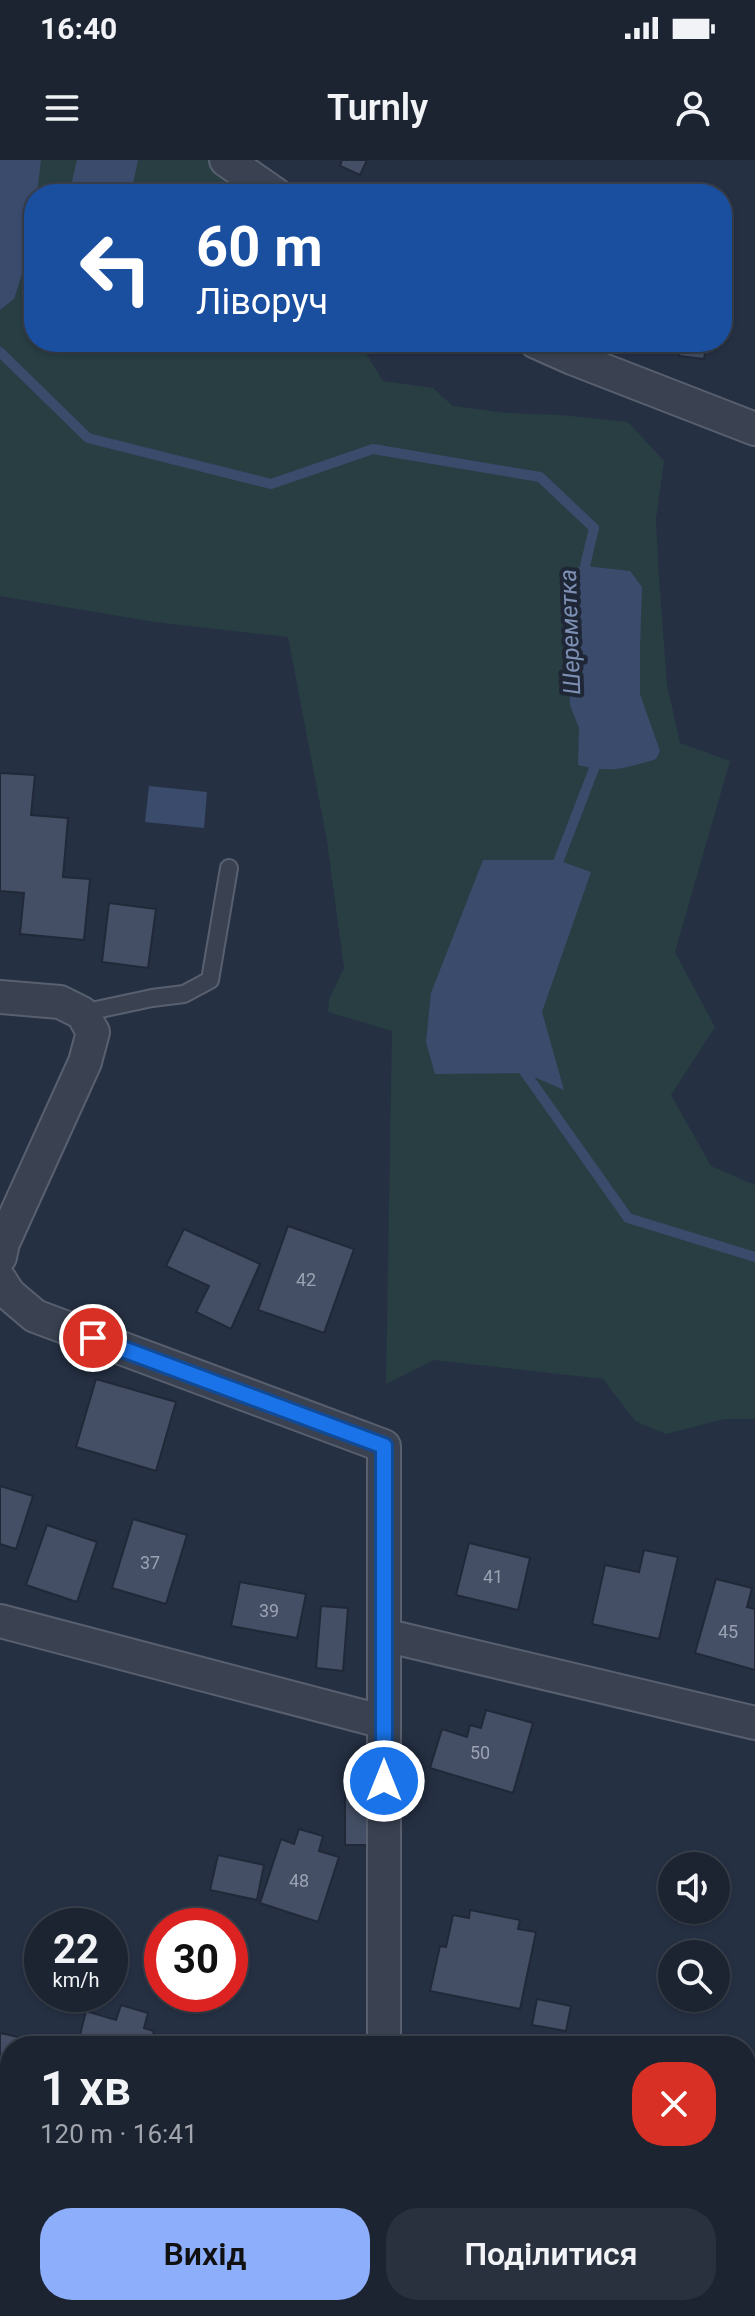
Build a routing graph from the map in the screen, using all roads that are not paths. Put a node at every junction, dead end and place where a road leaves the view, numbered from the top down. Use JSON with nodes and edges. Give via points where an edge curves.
{"nodes":[{"id":1,"x":226,"y":160,"type":"edge"},
{"id":2,"x":261,"y":184,"type":"edge"},
{"id":3,"x":559,"y":352,"type":"edge"},
{"id":4,"x":755,"y":429,"type":"edge"},
{"id":5,"x":229,"y":868,"type":"dead end"},
{"id":6,"x":0,"y":997,"type":"edge"},
{"id":7,"x":82,"y":1013,"type":"junction"},
{"id":8,"x":0,"y":1257,"type":"edge"},
{"id":9,"x":0,"y":1280,"type":"edge"},
{"id":10,"x":0,"y":1621,"type":"edge"},
{"id":11,"x":384,"y":1635,"type":"junction"},
{"id":12,"x":384,"y":1722,"type":"junction"},
{"id":13,"x":755,"y":1723,"type":"edge"},
{"id":14,"x":384,"y":2036,"type":"edge"}],
"edges":[{"from":1,"to":2,"type":"street"},
{"from":3,"to":4,"type":"street"},
{"from":5,"to":7,"type":"lane","via":[[210,980],[184,994]]},
{"from":6,"to":7,"type":"street","via":[[60,1002]]},
{"from":7,"to":8,"type":"street","via":[[93,1032],[85,1062]]},
{"from":9,"to":11,"type":"street","via":[[35,1316],[384,1446]]},
{"from":10,"to":12,"type":"street"},
{"from":11,"to":12,"type":"street"},
{"from":11,"to":13,"type":"street"},
{"from":12,"to":14,"type":"street"}]}
